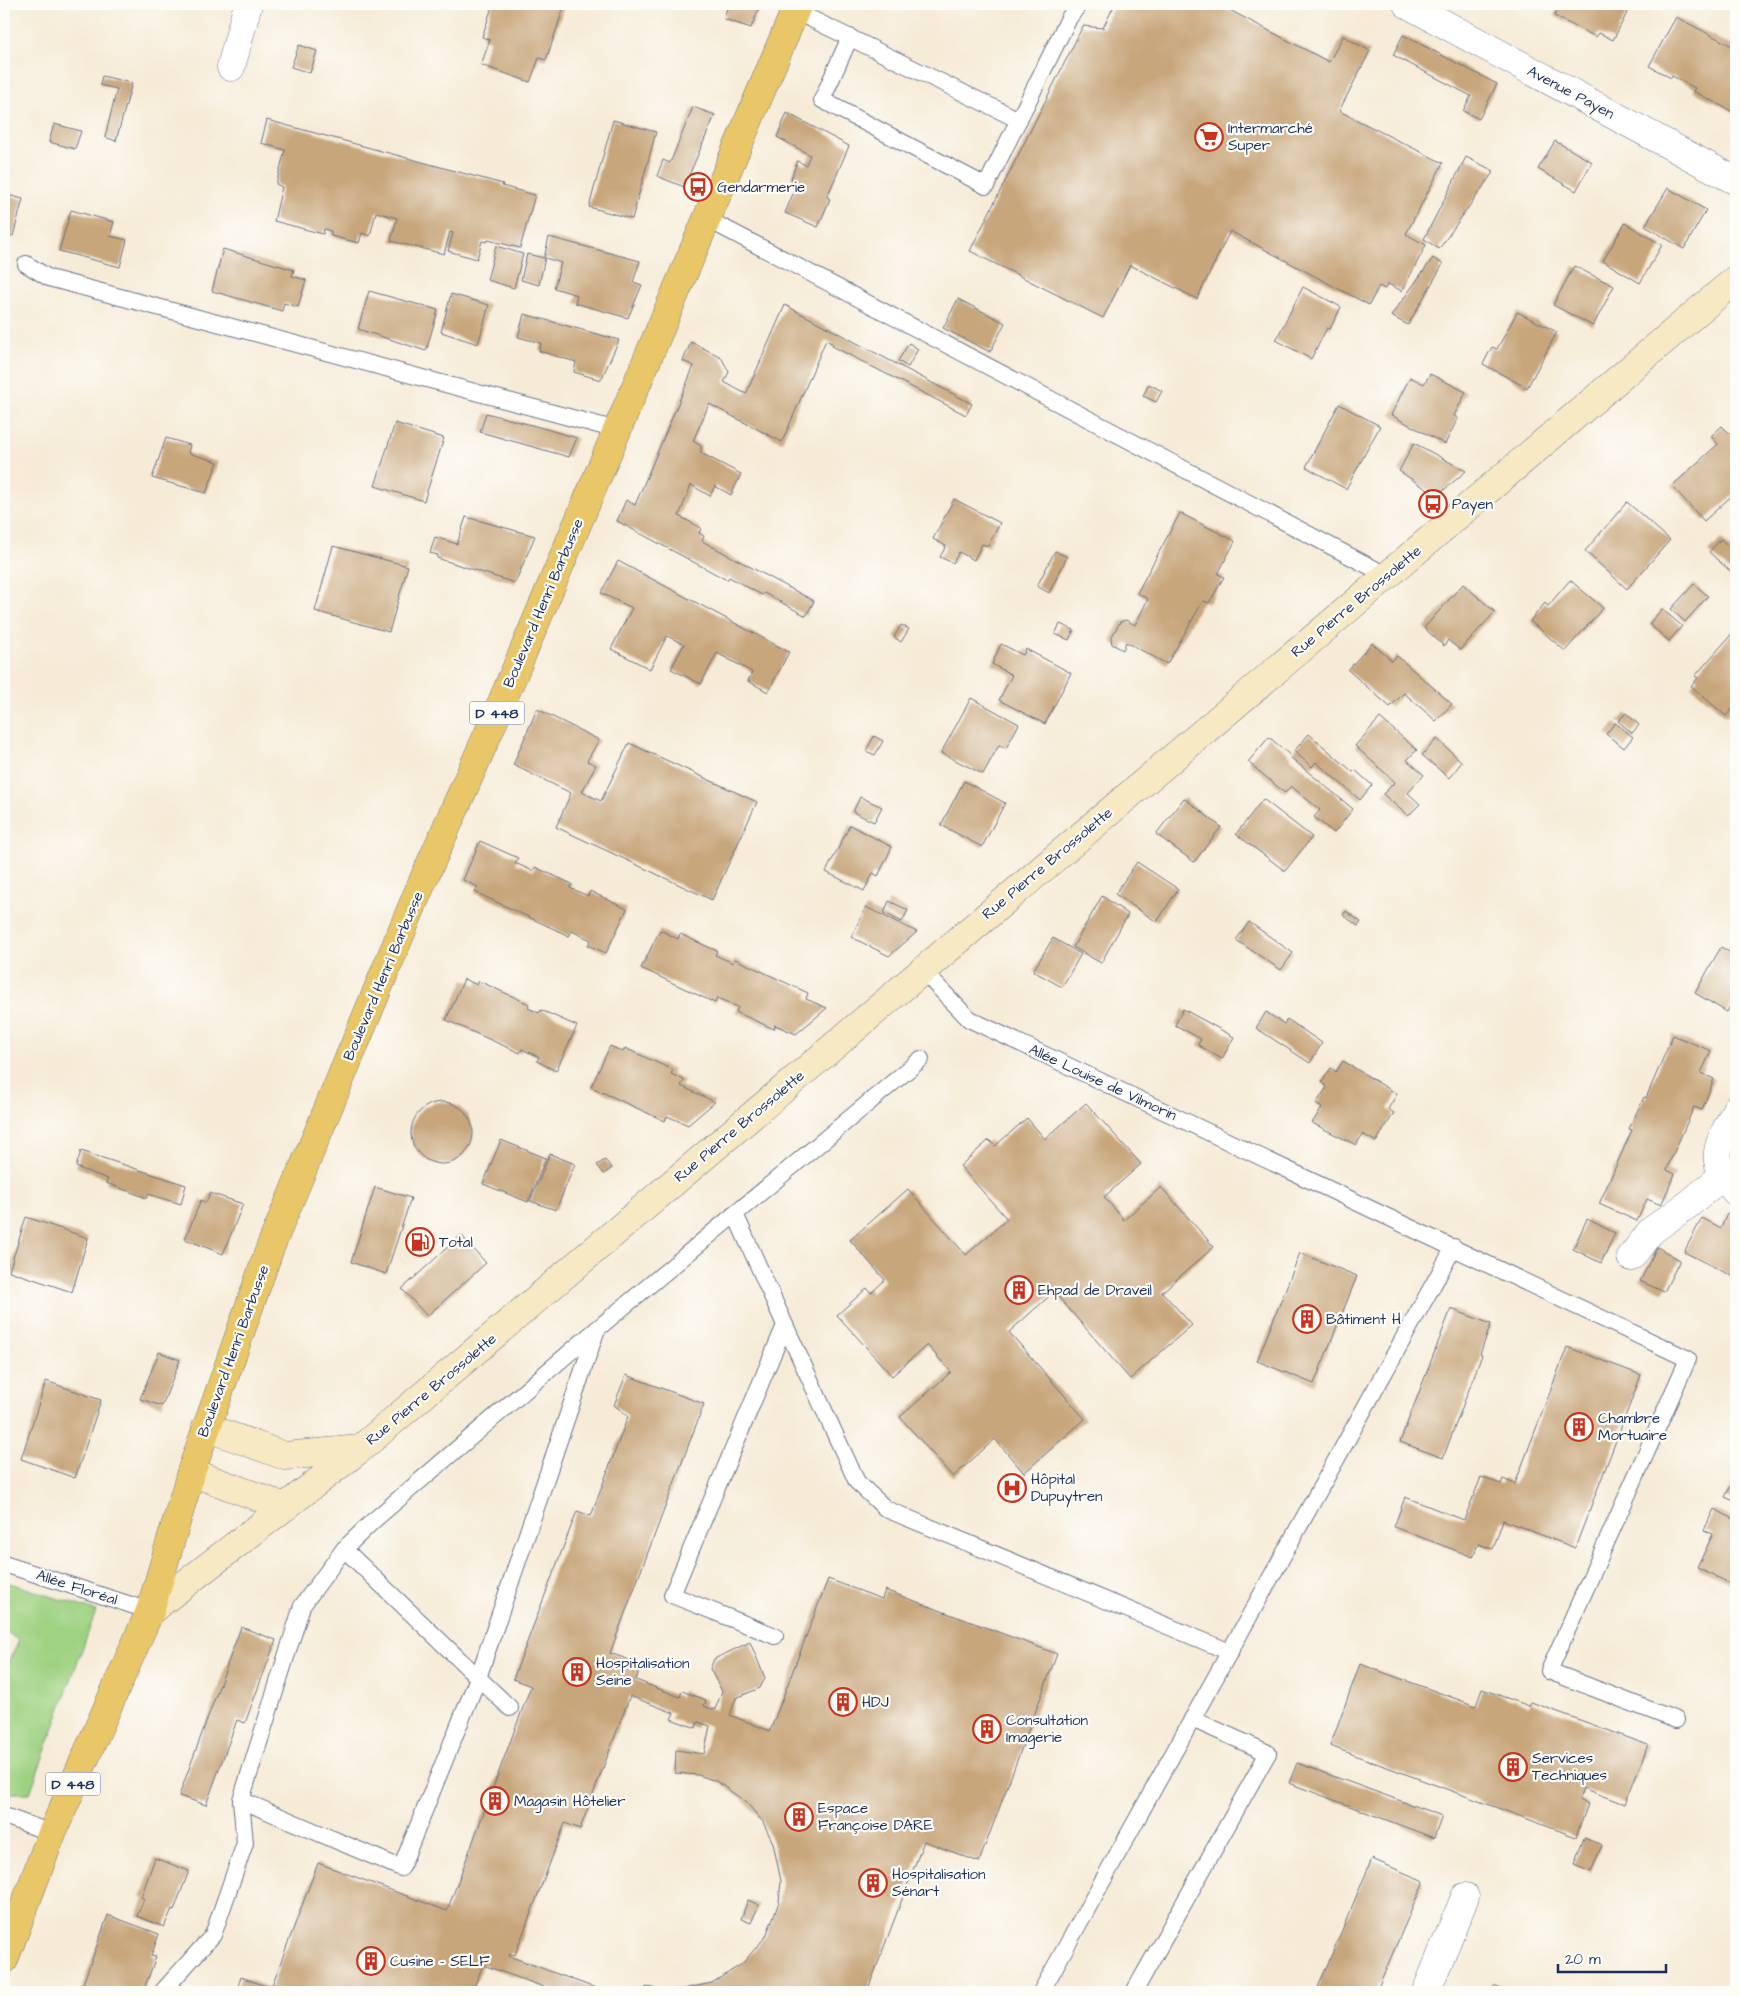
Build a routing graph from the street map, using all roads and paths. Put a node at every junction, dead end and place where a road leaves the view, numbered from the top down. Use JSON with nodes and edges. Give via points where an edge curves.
{"nodes":[{"id":1,"x":248,"y":4,"type":"edge"},
{"id":2,"x":1079,"y":4,"type":"edge"},
{"id":3,"x":1407,"y":4,"type":"edge"},
{"id":4,"x":796,"y":7,"type":"edge"},
{"id":5,"x":850,"y":37,"type":"junction"},
{"id":6,"x":231,"y":67,"type":"dead end"},
{"id":7,"x":1019,"y":120,"type":"junction"},
{"id":8,"x":1736,"y":181,"type":"edge"},
{"id":9,"x":706,"y":219,"type":"junction"},
{"id":10,"x":26,"y":264,"type":"dead end"},
{"id":11,"x":1736,"y":279,"type":"edge"},
{"id":12,"x":617,"y":430,"type":"junction"},
{"id":13,"x":1386,"y":575,"type":"junction"},
{"id":14,"x":922,"y":970,"type":"junction"},
{"id":15,"x":921,"y":1059,"type":"dead end"},
{"id":16,"x":1736,"y":1109,"type":"edge"},
{"id":17,"x":1729,"y":1184,"type":"edge"},
{"id":18,"x":735,"y":1214,"type":"junction"},
{"id":19,"x":1454,"y":1247,"type":"junction"},
{"id":20,"x":1631,"y":1257,"type":"dead end"},
{"id":21,"x":785,"y":1325,"type":"junction"},
{"id":22,"x":597,"y":1329,"type":"junction"},
{"id":23,"x":206,"y":1427,"type":"junction"},
{"id":24,"x":360,"y":1450,"type":"junction"},
{"id":25,"x":191,"y":1472,"type":"junction"},
{"id":26,"x":285,"y":1507,"type":"junction"},
{"id":27,"x":344,"y":1549,"type":"junction"},
{"id":28,"x":4,"y":1564,"type":"edge"},
{"id":29,"x":150,"y":1611,"type":"junction"},
{"id":30,"x":775,"y":1636,"type":"dead end"},
{"id":31,"x":1230,"y":1652,"type":"junction"},
{"id":32,"x":478,"y":1678,"type":"junction"},
{"id":33,"x":510,"y":1708,"type":"dead end"},
{"id":34,"x":1192,"y":1719,"type":"junction"},
{"id":35,"x":1676,"y":1720,"type":"dead end"},
{"id":36,"x":241,"y":1800,"type":"junction"},
{"id":37,"x":4,"y":1816,"type":"edge"},
{"id":38,"x":52,"y":1833,"type":"junction"},
{"id":39,"x":1465,"y":1897,"type":"dead end"},
{"id":40,"x":4,"y":1960,"type":"edge"},
{"id":41,"x":162,"y":1992,"type":"edge"},
{"id":42,"x":1042,"y":1992,"type":"edge"},
{"id":43,"x":1134,"y":1992,"type":"edge"},
{"id":44,"x":1426,"y":1992,"type":"edge"}],
"edges":[{"from":1,"to":6,"type":"street"},
{"from":2,"to":7,"type":"lane"},
{"from":3,"to":8,"type":"street","name":"Avenue Payen"},
{"from":4,"to":5,"type":"lane"},
{"from":4,"to":9,"type":"main road","name":"Boulevard Henri Barbusse","number":"D 448"},
{"from":5,"to":7,"type":"lane"},
{"from":5,"to":7,"type":"lane","via":[[822,100],[986,186]]},
{"from":9,"to":12,"type":"main road","name":"Boulevard Henri Barbusse","number":"D 448"},
{"from":9,"to":13,"type":"lane"},
{"from":10,"to":12,"type":"lane","via":[[49,278]]},
{"from":11,"to":13,"type":"street","name":"Rue Pierre Brossolette"},
{"from":12,"to":23,"type":"main road","name":"Boulevard Henri Barbusse","number":"D 448","via":[[273,1239]]},
{"from":13,"to":14,"type":"street","name":"Rue Pierre Brossolette"},
{"from":14,"to":19,"type":"lane","name":"Allée Louise de Vilmorin","via":[[969,1019]]},
{"from":14,"to":24,"type":"street","name":"Rue Pierre Brossolette"},
{"from":15,"to":18,"type":"lane"},
{"from":16,"to":17,"type":"street","via":[[1716,1152]]},
{"from":17,"to":20,"type":"street","via":[[1689,1204],[1651,1231]]},
{"from":18,"to":21,"type":"lane"},
{"from":18,"to":22,"type":"lane"},
{"from":19,"to":31,"type":"lane"},
{"from":19,"to":35,"type":"lane","name":"Allée Louise de Vilmorin","via":[[1688,1359],[1548,1671]]},
{"from":21,"to":30,"type":"lane","via":[[672,1595]]},
{"from":21,"to":31,"type":"lane","via":[[857,1482],[886,1509]]},
{"from":22,"to":27,"type":"lane"},
{"from":22,"to":32,"type":"lane"},
{"from":23,"to":24,"type":"street","name":"Rue Pierre Brossolette","via":[[285,1456]]},
{"from":23,"to":25,"type":"main road","name":"Boulevard Henri Barbusse","number":"D 448"},
{"from":24,"to":26,"type":"street","name":"Rue Pierre Brossolette"},
{"from":25,"to":26,"type":"street"},
{"from":25,"to":29,"type":"main road","name":"Boulevard Henri Barbusse","number":"D 448"},
{"from":26,"to":29,"type":"street","name":"Rue Pierre Brossolette"},
{"from":27,"to":32,"type":"lane"},
{"from":27,"to":36,"type":"lane","via":[[302,1606]]},
{"from":28,"to":29,"type":"lane","name":"Allée Floréal"},
{"from":29,"to":38,"type":"main road","name":"Boulevard Henri Barbusse","number":"D 448"},
{"from":31,"to":34,"type":"lane"},
{"from":32,"to":33,"type":"lane"},
{"from":32,"to":36,"type":"lane","via":[[402,1868]]},
{"from":34,"to":42,"type":"lane"},
{"from":34,"to":43,"type":"lane","via":[[1268,1753]]},
{"from":36,"to":41,"type":"lane","via":[[245,1843],[213,1936]]},
{"from":37,"to":38,"type":"lane"},
{"from":38,"to":40,"type":"main road","name":"Boulevard Henri Barbusse","number":"D 448"},
{"from":39,"to":44,"type":"street"}]}
